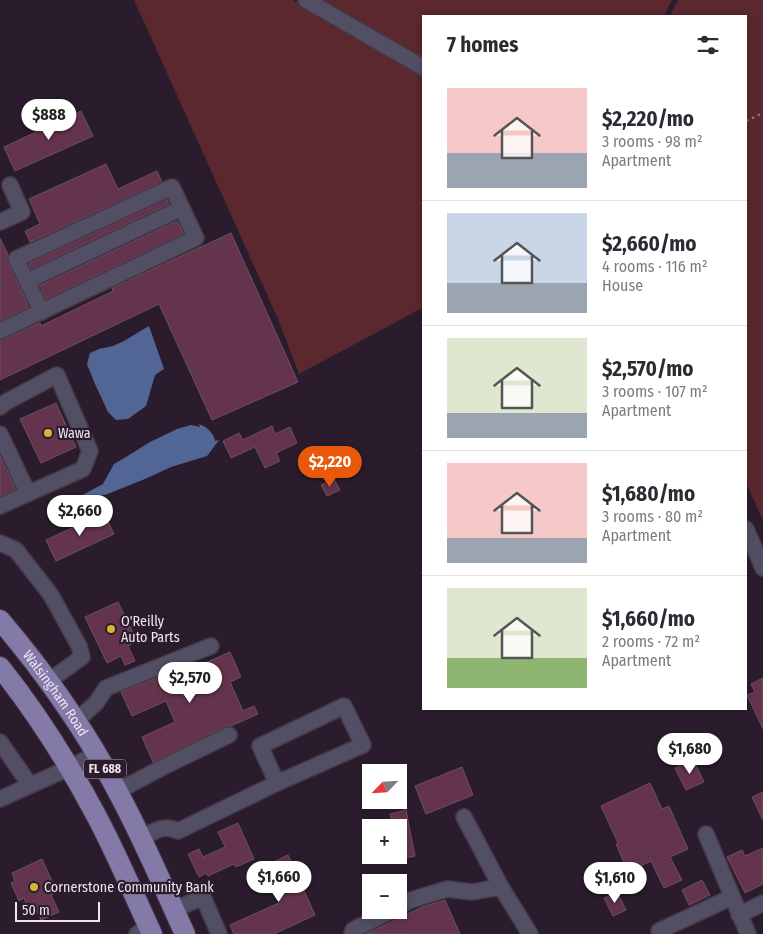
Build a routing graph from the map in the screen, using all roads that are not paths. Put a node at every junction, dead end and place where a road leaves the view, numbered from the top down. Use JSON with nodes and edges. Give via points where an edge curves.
{"nodes":[{"id":1,"x":306,"y":0,"type":"edge"},
{"id":2,"x":422,"y":67,"type":"edge"},
{"id":3,"x":10,"y":185,"type":"dead end"},
{"id":4,"x":182,"y":208,"type":"junction"},
{"id":5,"x":0,"y":222,"type":"edge"},
{"id":6,"x":27,"y":281,"type":"junction"},
{"id":7,"x":42,"y":312,"type":"junction"},
{"id":8,"x":0,"y":331,"type":"edge"},
{"id":9,"x":0,"y":407,"type":"edge"},
{"id":10,"x":0,"y":434,"type":"edge"},
{"id":11,"x":28,"y":493,"type":"junction"},
{"id":12,"x":0,"y":506,"type":"edge"},
{"id":13,"x":747,"y":531,"type":"edge"},
{"id":14,"x":0,"y":543,"type":"edge"},
{"id":15,"x":763,"y":568,"type":"edge"},
{"id":16,"x":0,"y":620,"type":"edge"},
{"id":17,"x":210,"y":646,"type":"dead end"},
{"id":18,"x":0,"y":667,"type":"edge"},
{"id":19,"x":49,"y":681,"type":"junction"},
{"id":20,"x":76,"y":721,"type":"junction"},
{"id":21,"x":229,"y":735,"type":"dead end"},
{"id":22,"x":0,"y":742,"type":"edge"},
{"id":23,"x":96,"y":754,"type":"junction"},
{"id":24,"x":69,"y":768,"type":"junction"},
{"id":25,"x":277,"y":783,"type":"junction"},
{"id":26,"x":30,"y":785,"type":"junction"},
{"id":27,"x":118,"y":792,"type":"junction"},
{"id":28,"x":0,"y":799,"type":"edge"},
{"id":29,"x":464,"y":817,"type":"dead end"},
{"id":30,"x":706,"y":834,"type":"dead end"},
{"id":31,"x":141,"y":838,"type":"junction"},
{"id":32,"x":502,"y":887,"type":"junction"},
{"id":33,"x":732,"y":898,"type":"junction"},
{"id":34,"x":407,"y":902,"type":"edge"},
{"id":35,"x":763,"y":903,"type":"edge"},
{"id":36,"x":174,"y":910,"type":"junction"},
{"id":37,"x":739,"y":915,"type":"junction"},
{"id":38,"x":374,"y":919,"type":"edge"},
{"id":39,"x":146,"y":932,"type":"edge"},
{"id":40,"x":185,"y":934,"type":"edge"},
{"id":41,"x":219,"y":934,"type":"edge"},
{"id":42,"x":352,"y":934,"type":"edge"},
{"id":43,"x":530,"y":934,"type":"edge"},
{"id":44,"x":661,"y":934,"type":"edge"},
{"id":45,"x":748,"y":934,"type":"edge"}],
"edges":[{"from":1,"to":2,"type":"street"},
{"from":3,"to":5,"type":"street","via":[[22,212]]},
{"from":4,"to":6,"type":"street"},
{"from":4,"to":6,"type":"street","via":[[172,187],[16,259]]},
{"from":4,"to":7,"type":"street","via":[[196,238]]},
{"from":6,"to":7,"type":"street"},
{"from":7,"to":8,"type":"street"},
{"from":9,"to":11,"type":"street","via":[[56,376],[90,451],[83,468]]},
{"from":10,"to":11,"type":"street"},
{"from":11,"to":12,"type":"street"},
{"from":13,"to":15,"type":"street"},
{"from":14,"to":19,"type":"street","via":[[16,550],[51,596],[79,646],[82,657]]},
{"from":16,"to":19,"type":"main road","name":"Walsingham Road","number":"FL 688"},
{"from":17,"to":20,"type":"street","via":[[106,688],[96,703]]},
{"from":18,"to":24,"type":"main road","number":"FL 688"},
{"from":19,"to":20,"type":"main road","name":"Walsingham Road","number":"FL 688"},
{"from":20,"to":23,"type":"main road","name":"Walsingham Road","number":"FL 688"},
{"from":21,"to":27,"type":"street"},
{"from":22,"to":26,"type":"street"},
{"from":23,"to":24,"type":"street"},
{"from":23,"to":27,"type":"main road","name":"Walsingham Road","number":"FL 688"},
{"from":24,"to":26,"type":"street"},
{"from":24,"to":39,"type":"main road","number":"FL 688","via":[[97,817]]},
{"from":25,"to":25,"type":"street","via":[[363,744],[344,706],[260,746]]},
{"from":25,"to":31,"type":"street","via":[[178,831],[164,827]]},
{"from":26,"to":28,"type":"street"},
{"from":27,"to":31,"type":"main road","name":"Walsingham Road","number":"FL 688"},
{"from":29,"to":32,"type":"street"},
{"from":30,"to":33,"type":"street"},
{"from":31,"to":36,"type":"main road","name":"Walsingham Road","number":"FL 688"},
{"from":32,"to":34,"type":"street","via":[[472,892],[447,889]]},
{"from":32,"to":43,"type":"street"},
{"from":33,"to":37,"type":"street"},
{"from":33,"to":44,"type":"street","via":[[660,931]]},
{"from":35,"to":37,"type":"street"},
{"from":36,"to":40,"type":"main road","name":"Walsingham Road","number":"FL 688"},
{"from":36,"to":41,"type":"street","via":[[203,897]]},
{"from":37,"to":45,"type":"street"},
{"from":38,"to":42,"type":"street","via":[[353,930]]}]}
